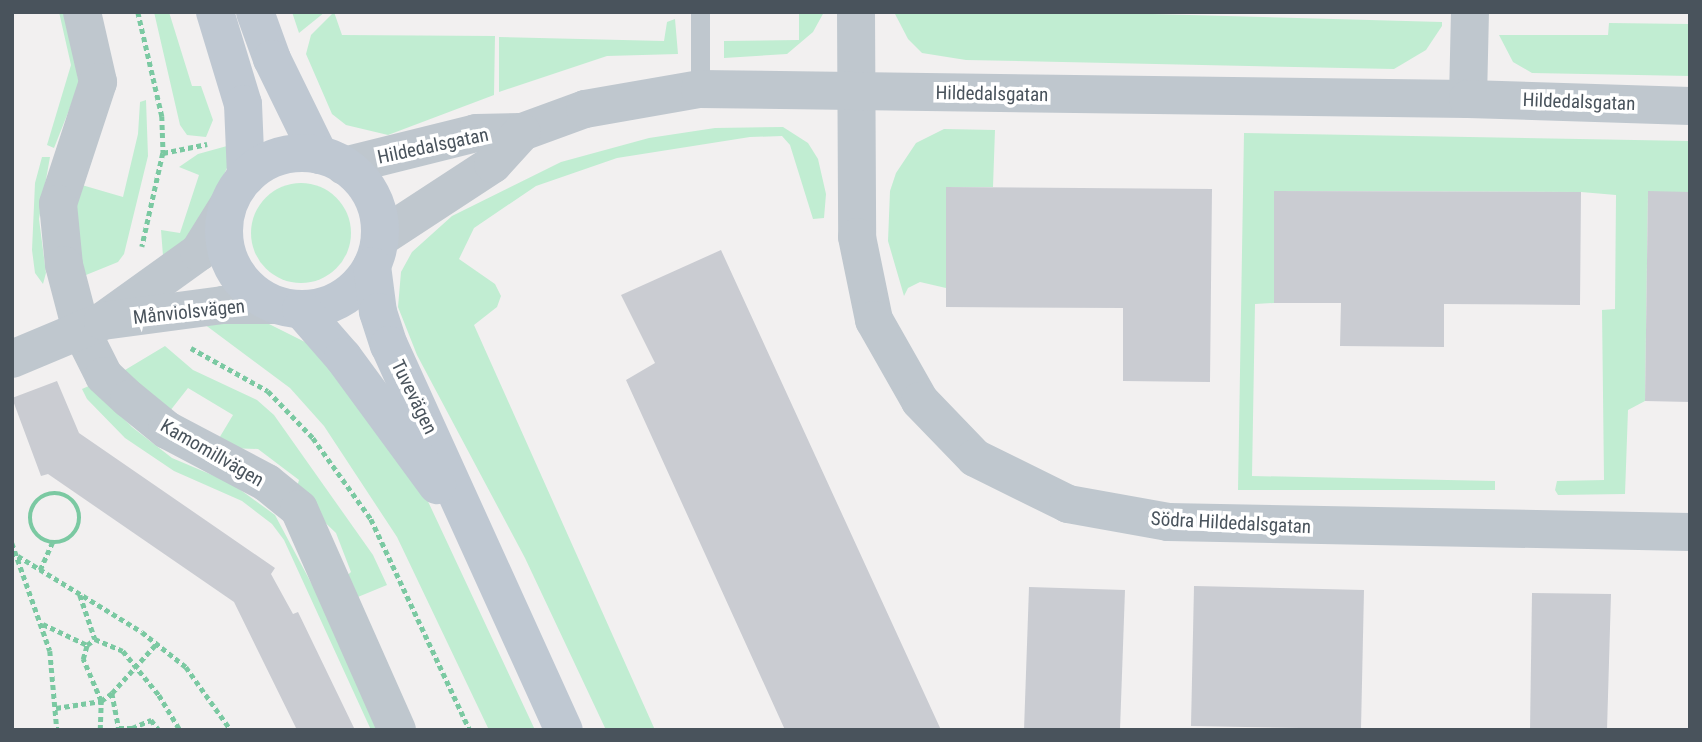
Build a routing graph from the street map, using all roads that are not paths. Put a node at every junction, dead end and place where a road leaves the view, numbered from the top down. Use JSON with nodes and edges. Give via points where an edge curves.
{"nodes":[{"id":1,"x":82,"y":12,"type":"edge"},
{"id":2,"x":215,"y":12,"type":"edge"},
{"id":3,"x":255,"y":12,"type":"edge"},
{"id":4,"x":700,"y":12,"type":"edge"},
{"id":5,"x":856,"y":12,"type":"edge"},
{"id":6,"x":1470,"y":12,"type":"edge"},
{"id":7,"x":700,"y":89,"type":"junction"},
{"id":8,"x":853,"y":93,"type":"junction"},
{"id":9,"x":1468,"y":99,"type":"junction"},
{"id":10,"x":1690,"y":106,"type":"edge"},
{"id":11,"x":522,"y":132,"type":"junction"},
{"id":12,"x":331,"y":160,"type":"junction"},
{"id":13,"x":236,"y":192,"type":"junction"},
{"id":14,"x":376,"y":252,"type":"junction"},
{"id":15,"x":160,"y":296,"type":"junction"},
{"id":16,"x":288,"y":307,"type":"junction"},
{"id":17,"x":92,"y":326,"type":"junction"},
{"id":18,"x":12,"y":359,"type":"edge"},
{"id":19,"x":468,"y":526,"type":"junction"},
{"id":20,"x":1690,"y":532,"type":"edge"},
{"id":21,"x":397,"y":730,"type":"edge"},
{"id":22,"x":564,"y":730,"type":"edge"}],
"edges":[{"from":1,"to":17,"type":"street","name":"Kamomillvägen","via":[[98,82],[58,204],[64,265]]},
{"from":2,"to":13,"type":"main road","name":"Tuvevägen","via":[[243,104]]},
{"from":3,"to":12,"type":"main road","name":"Tuvevägen","via":[[272,59]]},
{"from":4,"to":7,"type":"lane"},
{"from":5,"to":8,"type":"street","name":"Södra Hildedalsgatan"},
{"from":6,"to":9,"type":"street"},
{"from":7,"to":8,"type":"street","name":"Hildedalsgatan"},
{"from":7,"to":11,"type":"street","name":"Hildedalsgatan","via":[[585,109]]},
{"from":8,"to":9,"type":"street","name":"Hildedalsgatan"},
{"from":8,"to":20,"type":"street","name":"Södra Hildedalsgatan","via":[[857,237],[874,320],[920,401],[975,458],[1068,505],[1168,523]]},
{"from":9,"to":10,"type":"street","name":"Hildedalsgatan"},
{"from":11,"to":12,"type":"street","name":"Hildedalsgatan","via":[[476,133]]},
{"from":11,"to":14,"type":"street","name":"Hildedalsgatan","via":[[493,164]]},
{"from":12,"to":13,"type":"main road","via":[[279,156]]},
{"from":12,"to":14,"type":"main road","name":"Tuvevägen","via":[[372,197]]},
{"from":13,"to":15,"type":"street","name":"Månviolsvägen","via":[[199,252]]},
{"from":13,"to":16,"type":"main road","name":"Tuvevägen","via":[[224,237],[231,266],[249,289]]},
{"from":14,"to":16,"type":"main road","via":[[348,294],[326,306]]},
{"from":14,"to":19,"type":"main road","name":"Tuvevägen","via":[[377,312],[442,455]]},
{"from":15,"to":16,"type":"street","name":"Månviolsvägen"},
{"from":15,"to":17,"type":"street","name":"Månviolsvägen"},
{"from":16,"to":19,"type":"main road","name":"Tuvevägen","via":[[343,356]]},
{"from":17,"to":18,"type":"street","name":"Månviolsvägen"},
{"from":17,"to":21,"type":"street","name":"Kamomillvägen","via":[[104,376],[129,399],[167,430],[267,483],[299,509]]},
{"from":19,"to":22,"type":"main road","name":"Tuvevägen"}]}
